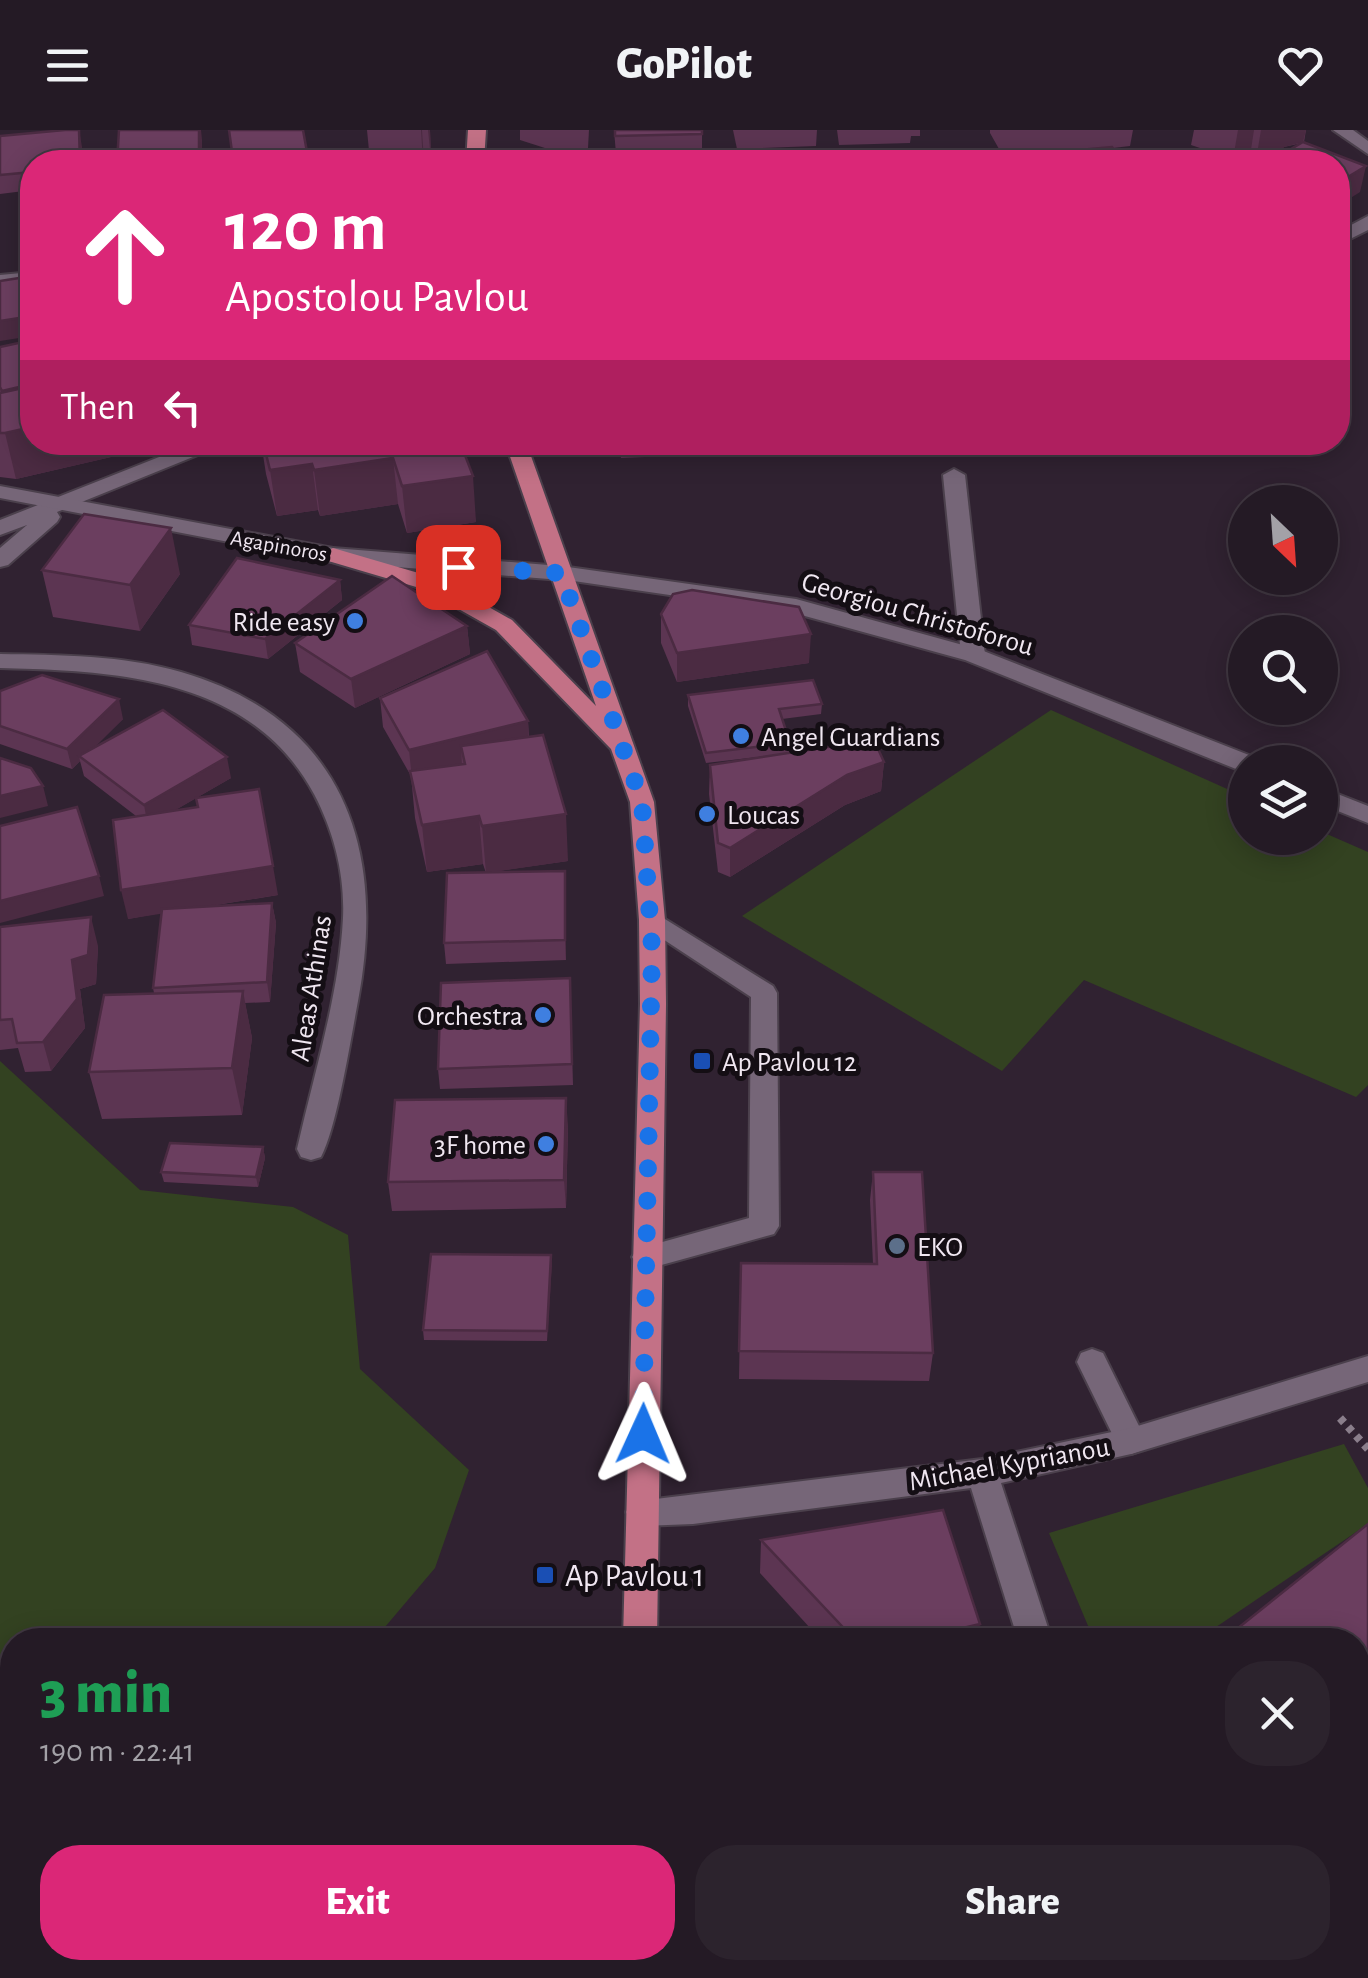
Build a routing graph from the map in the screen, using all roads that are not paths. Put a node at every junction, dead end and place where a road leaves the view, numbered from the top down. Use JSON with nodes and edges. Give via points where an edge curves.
{"nodes":[{"id":1,"x":1342,"y":130,"type":"edge"},
{"id":2,"x":1368,"y":149,"type":"edge"},
{"id":3,"x":160,"y":455,"type":"edge"},
{"id":4,"x":520,"y":455,"type":"edge"},
{"id":5,"x":954,"y":475,"type":"dead end"},
{"id":6,"x":0,"y":492,"type":"edge"},
{"id":7,"x":61,"y":506,"type":"junction"},
{"id":8,"x":0,"y":528,"type":"edge"},
{"id":9,"x":333,"y":555,"type":"junction"},
{"id":10,"x":0,"y":560,"type":"edge"},
{"id":11,"x":561,"y":573,"type":"junction"},
{"id":12,"x":973,"y":654,"type":"junction"},
{"id":13,"x":0,"y":662,"type":"edge"},
{"id":14,"x":627,"y":751,"type":"junction"},
{"id":15,"x":1228,"y":756,"type":"edge"},
{"id":16,"x":1338,"y":802,"type":"edge"},
{"id":17,"x":1368,"y":815,"type":"edge"},
{"id":18,"x":652,"y":920,"type":"junction"},
{"id":19,"x":311,"y":1149,"type":"dead end"},
{"id":20,"x":647,"y":1257,"type":"junction"},
{"id":21,"x":1092,"y":1362,"type":"dead end"},
{"id":22,"x":1368,"y":1369,"type":"edge"},
{"id":23,"x":1131,"y":1441,"type":"junction"},
{"id":24,"x":982,"y":1473,"type":"junction"},
{"id":25,"x":642,"y":1512,"type":"junction"},
{"id":26,"x":640,"y":1628,"type":"edge"},
{"id":27,"x":1031,"y":1628,"type":"edge"}],
"edges":[{"from":1,"to":2,"type":"street"},
{"from":3,"to":7,"type":"street"},
{"from":4,"to":11,"type":"main road"},
{"from":5,"to":12,"type":"street"},
{"from":6,"to":7,"type":"street","name":"Agapinoros"},
{"from":7,"to":8,"type":"street"},
{"from":7,"to":9,"type":"street","name":"Agapinoros"},
{"from":7,"to":10,"type":"street"},
{"from":9,"to":11,"type":"street","name":"Agapinoros"},
{"from":9,"to":14,"type":"main road","via":[[431,584],[504,625]]},
{"from":11,"to":12,"type":"street","name":"Georgiou Christoforou","via":[[796,606]]},
{"from":11,"to":14,"type":"main road"},
{"from":12,"to":15,"type":"street","name":"Georgiou Christoforou"},
{"from":13,"to":19,"type":"street","name":"Aleas Athinas","via":[[154,671],[224,692],[267,720],[304,757],[338,810],[355,887],[353,945]]},
{"from":14,"to":18,"type":"main road","via":[[642,802]]},
{"from":16,"to":17,"type":"street"},
{"from":18,"to":20,"type":"main road"},
{"from":18,"to":20,"type":"street","via":[[764,992],[764,1226]]},
{"from":20,"to":25,"type":"main road"},
{"from":21,"to":23,"type":"street"},
{"from":22,"to":23,"type":"street","name":"Michael Kyprianou"},
{"from":23,"to":24,"type":"street","name":"Michael Kyprianou"},
{"from":24,"to":25,"type":"street","name":"Michael Kyprianou"},
{"from":24,"to":27,"type":"street"},
{"from":25,"to":26,"type":"main road"}]}
